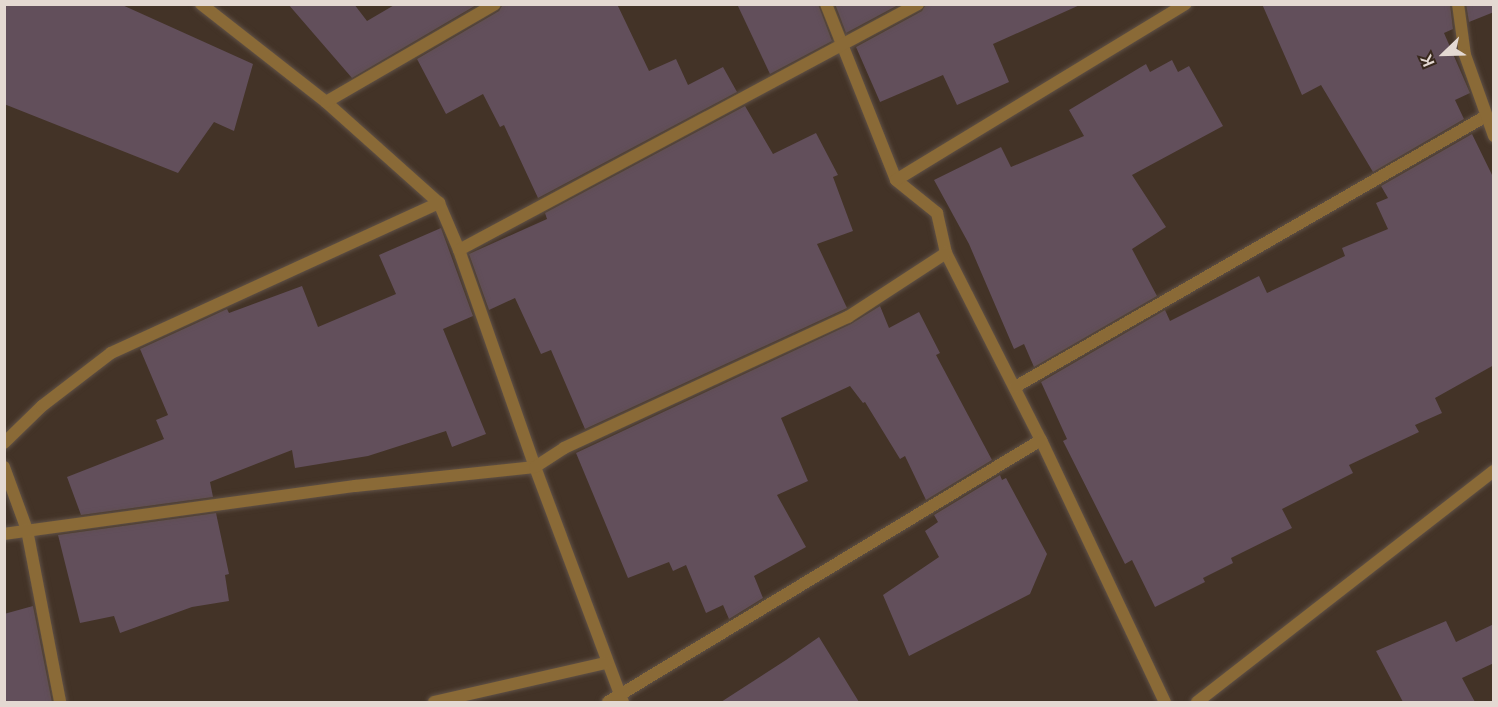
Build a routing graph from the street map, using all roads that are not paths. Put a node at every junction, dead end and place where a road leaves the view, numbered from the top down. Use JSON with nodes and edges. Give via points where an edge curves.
{"nodes":[{"id":1,"x":201,"y":4,"type":"edge"},
{"id":2,"x":495,"y":4,"type":"edge"},
{"id":3,"x":826,"y":4,"type":"edge"},
{"id":4,"x":918,"y":4,"type":"edge"},
{"id":5,"x":1186,"y":4,"type":"edge"},
{"id":6,"x":1458,"y":4,"type":"edge"},
{"id":7,"x":844,"y":43,"type":"junction"},
{"id":8,"x":326,"y":102,"type":"junction"},
{"id":9,"x":1486,"y":116,"type":"junction"},
{"id":10,"x":1494,"y":136,"type":"edge"},
{"id":11,"x":896,"y":180,"type":"junction"},
{"id":12,"x":439,"y":204,"type":"junction"},
{"id":13,"x":459,"y":250,"type":"junction"},
{"id":14,"x":946,"y":253,"type":"junction"},
{"id":15,"x":1015,"y":387,"type":"junction"},
{"id":16,"x":1041,"y":440,"type":"junction"},
{"id":17,"x":4,"y":443,"type":"edge"},
{"id":18,"x":4,"y":467,"type":"edge"},
{"id":19,"x":534,"y":467,"type":"junction"},
{"id":20,"x":1494,"y":471,"type":"edge"},
{"id":21,"x":27,"y":530,"type":"junction"},
{"id":22,"x":4,"y":534,"type":"edge"},
{"id":23,"x":606,"y":663,"type":"junction"},
{"id":24,"x":622,"y":699,"type":"edge"},
{"id":25,"x":60,"y":702,"type":"edge"},
{"id":26,"x":434,"y":702,"type":"edge"},
{"id":27,"x":609,"y":702,"type":"edge"},
{"id":28,"x":1165,"y":702,"type":"edge"},
{"id":29,"x":1197,"y":702,"type":"edge"}],
"edges":[{"from":1,"to":8,"type":"street"},
{"from":2,"to":8,"type":"street"},
{"from":3,"to":7,"type":"street"},
{"from":4,"to":7,"type":"street"},
{"from":5,"to":11,"type":"street"},
{"from":6,"to":9,"type":"street","via":[[1465,55]]},
{"from":7,"to":11,"type":"street"},
{"from":7,"to":13,"type":"street"},
{"from":8,"to":12,"type":"street"},
{"from":9,"to":10,"type":"street"},
{"from":9,"to":15,"type":"street"},
{"from":11,"to":14,"type":"street","via":[[937,213]]},
{"from":12,"to":13,"type":"street"},
{"from":12,"to":17,"type":"street","via":[[111,353],[42,406]]},
{"from":13,"to":19,"type":"street"},
{"from":14,"to":15,"type":"street"},
{"from":14,"to":19,"type":"street","via":[[848,317],[564,448]]},
{"from":15,"to":16,"type":"street"},
{"from":16,"to":24,"type":"street"},
{"from":16,"to":28,"type":"street"},
{"from":18,"to":21,"type":"street"},
{"from":19,"to":21,"type":"street","via":[[355,486]]},
{"from":19,"to":23,"type":"street"},
{"from":20,"to":29,"type":"street"},
{"from":21,"to":22,"type":"street"},
{"from":21,"to":25,"type":"street"},
{"from":23,"to":24,"type":"street"},
{"from":23,"to":26,"type":"street"},
{"from":24,"to":27,"type":"street"}]}
